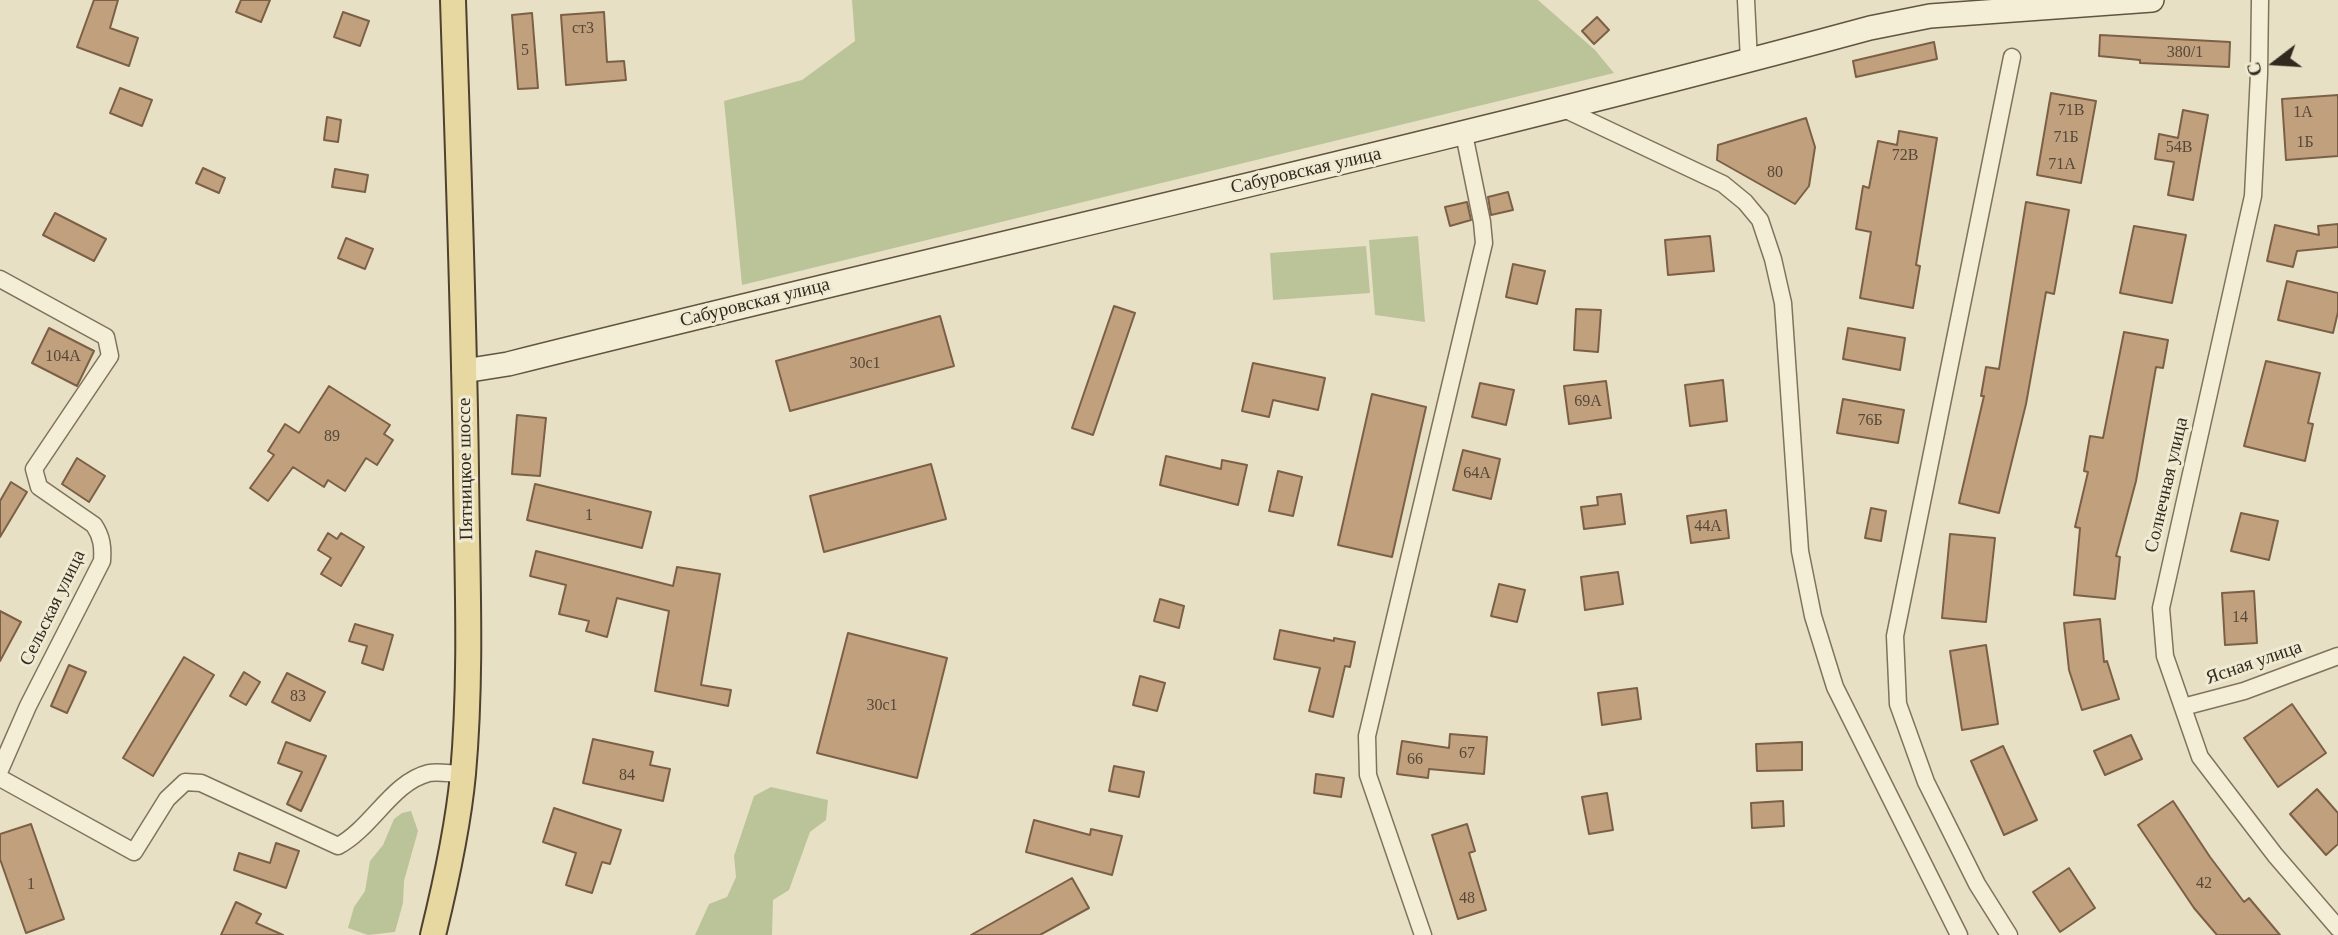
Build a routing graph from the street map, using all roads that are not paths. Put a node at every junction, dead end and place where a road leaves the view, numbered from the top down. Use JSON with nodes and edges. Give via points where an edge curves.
{"nodes":[{"id":1,"x":453,"y":0,"type":"edge"},
{"id":2,"x":1746,"y":0,"type":"edge"},
{"id":3,"x":2152,"y":0,"type":"edge"},
{"id":4,"x":2260,"y":0,"type":"edge"},
{"id":5,"x":2121,"y":2,"type":"edge"},
{"id":6,"x":2012,"y":57,"type":"dead end"},
{"id":7,"x":1749,"y":61,"type":"junction"},
{"id":8,"x":1564,"y":109,"type":"junction"},
{"id":9,"x":1464,"y":134,"type":"junction"},
{"id":10,"x":0,"y":279,"type":"edge"},
{"id":11,"x":464,"y":371,"type":"junction"},
{"id":12,"x":2338,"y":656,"type":"edge"},
{"id":13,"x":2183,"y":707,"type":"junction"},
{"id":14,"x":0,"y":770,"type":"edge"},
{"id":15,"x":463,"y":774,"type":"junction"},
{"id":16,"x":0,"y":778,"type":"edge"},
{"id":17,"x":2338,"y":929,"type":"edge"},
{"id":18,"x":433,"y":935,"type":"edge"},
{"id":19,"x":1423,"y":935,"type":"edge"},
{"id":20,"x":1959,"y":935,"type":"edge"},
{"id":21,"x":2009,"y":935,"type":"edge"}],
"edges":[{"from":1,"to":11,"type":"main road","name":"Пятницкое шоссе"},
{"from":2,"to":7,"type":"street"},
{"from":3,"to":5,"type":"street","name":"Сабуровская улица"},
{"from":4,"to":13,"type":"street","name":"Солнечная улица","via":[[2253,197],[2161,608],[2165,656]]},
{"from":5,"to":7,"type":"street","name":"Сабуровская улица","via":[[1930,16]]},
{"from":6,"to":21,"type":"street","via":[[1895,636],[1898,704],[1926,782],[1977,884]]},
{"from":7,"to":8,"type":"street","name":"Сабуровская улица"},
{"from":8,"to":9,"type":"street","name":"Сабуровская улица"},
{"from":8,"to":20,"type":"street","via":[[1723,184],[1760,220],[1783,303],[1800,551],[1813,616],[1835,687]]},
{"from":9,"to":11,"type":"street","name":"Сабуровская улица","via":[[806,289],[508,365]]},
{"from":9,"to":19,"type":"street","via":[[1484,243],[1367,736],[1368,775]]},
{"from":10,"to":14,"type":"street","name":"Сельская улица","via":[[106,337],[110,356],[34,469],[39,487],[94,525],[103,547],[102,561]]},
{"from":11,"to":15,"type":"main road","name":"Пятницкое шоссе","via":[[468,631]]},
{"from":12,"to":13,"type":"street","name":"Ясная улица","via":[[2244,691]]},
{"from":13,"to":17,"type":"street","name":"Солнечная улица","via":[[2200,757]]},
{"from":15,"to":16,"type":"street","via":[[431,773],[409,781],[352,838],[338,846],[201,783],[185,782],[167,799],[134,852]]},
{"from":15,"to":18,"type":"main road","name":"Пятницкое шоссе"}]}
